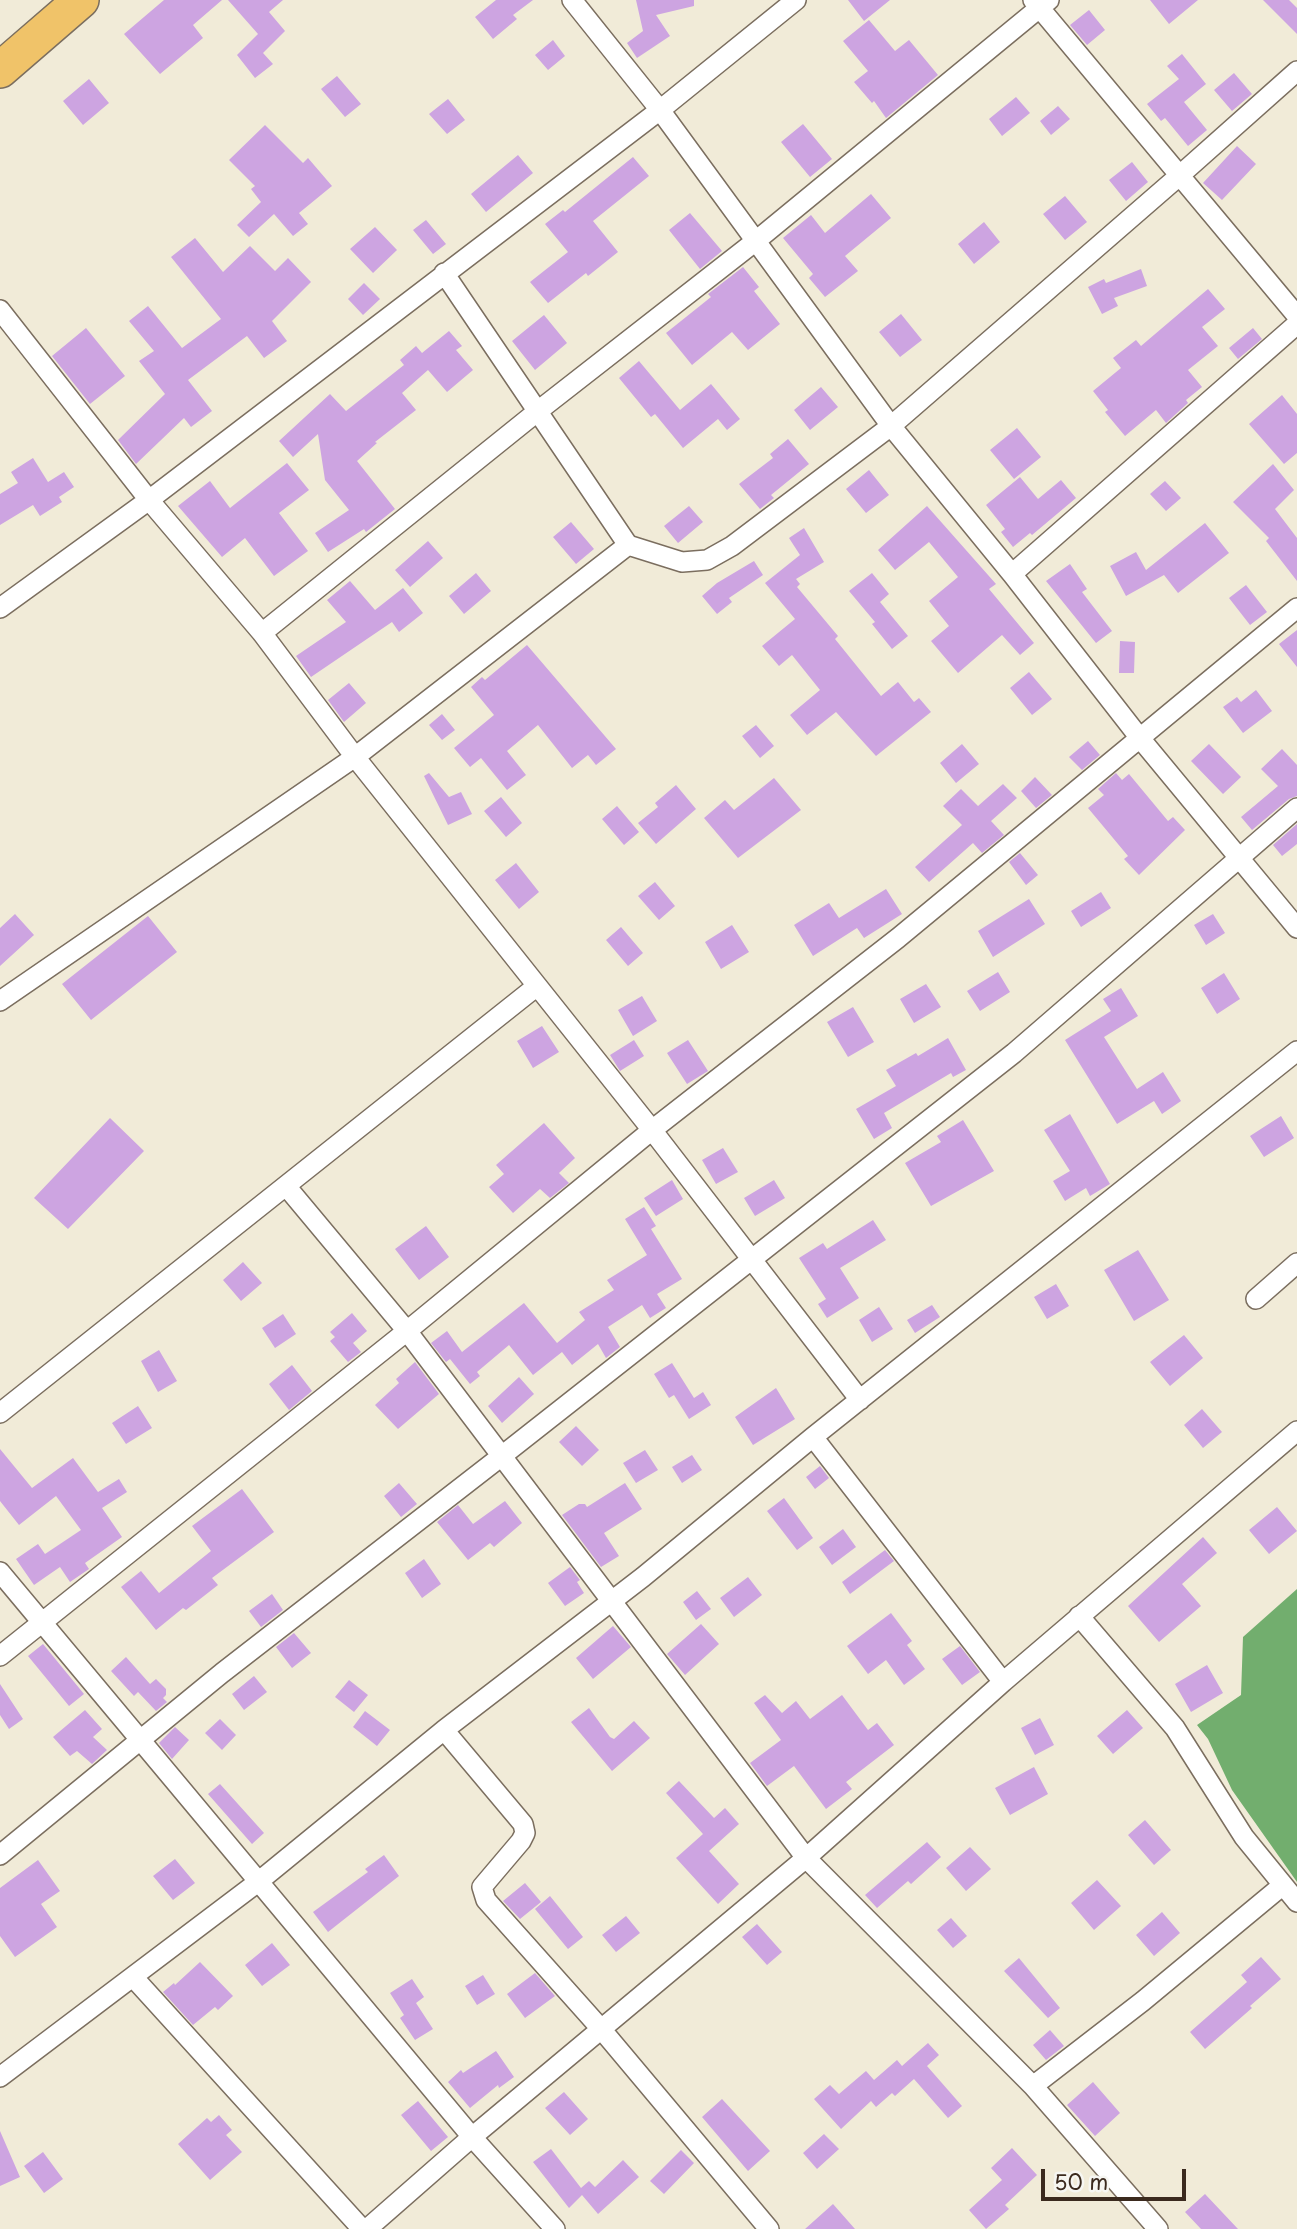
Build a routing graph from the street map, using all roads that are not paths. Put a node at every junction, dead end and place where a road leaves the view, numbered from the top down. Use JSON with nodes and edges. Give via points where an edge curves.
{"nodes":[{"id":1,"x":81,"y":0,"type":"edge"},
{"id":2,"x":572,"y":0,"type":"edge"},
{"id":3,"x":796,"y":0,"type":"edge"},
{"id":4,"x":1040,"y":2,"type":"edge"},
{"id":5,"x":0,"y":70,"type":"edge"},
{"id":6,"x":1297,"y":71,"type":"edge"},
{"id":7,"x":660,"y":110,"type":"junction"},
{"id":8,"x":1180,"y":176,"type":"junction"},
{"id":9,"x":757,"y":240,"type":"junction"},
{"id":10,"x":444,"y":272,"type":"junction"},
{"id":11,"x":0,"y":310,"type":"edge"},
{"id":12,"x":1297,"y":316,"type":"edge"},
{"id":13,"x":1297,"y":324,"type":"edge"},
{"id":14,"x":538,"y":411,"type":"junction"},
{"id":15,"x":891,"y":426,"type":"junction"},
{"id":16,"x":149,"y":500,"type":"junction"},
{"id":17,"x":628,"y":545,"type":"junction"},
{"id":18,"x":1012,"y":574,"type":"junction"},
{"id":19,"x":0,"y":608,"type":"edge"},
{"id":20,"x":1297,"y":608,"type":"edge"},
{"id":21,"x":262,"y":633,"type":"junction"},
{"id":22,"x":1139,"y":737,"type":"junction"},
{"id":23,"x":355,"y":757,"type":"junction"},
{"id":24,"x":1297,"y":808,"type":"edge"},
{"id":25,"x":1239,"y":858,"type":"junction"},
{"id":26,"x":1297,"y":928,"type":"edge"},
{"id":27,"x":537,"y":986,"type":"junction"},
{"id":28,"x":0,"y":1002,"type":"edge"},
{"id":29,"x":1297,"y":1051,"type":"edge"},
{"id":30,"x":652,"y":1130,"type":"junction"},
{"id":31,"x":286,"y":1186,"type":"junction"},
{"id":32,"x":753,"y":1259,"type":"junction"},
{"id":33,"x":1297,"y":1263,"type":"edge"},
{"id":34,"x":1256,"y":1299,"type":"dead end"},
{"id":35,"x":407,"y":1331,"type":"junction"},
{"id":36,"x":860,"y":1401,"type":"junction"},
{"id":37,"x":0,"y":1413,"type":"edge"},
{"id":38,"x":1297,"y":1432,"type":"edge"},
{"id":39,"x":813,"y":1437,"type":"junction"},
{"id":40,"x":503,"y":1455,"type":"junction"},
{"id":41,"x":0,"y":1572,"type":"edge"},
{"id":42,"x":610,"y":1602,"type":"junction"},
{"id":43,"x":1079,"y":1616,"type":"junction"},
{"id":44,"x":43,"y":1623,"type":"junction"},
{"id":45,"x":0,"y":1656,"type":"edge"},
{"id":46,"x":1003,"y":1682,"type":"junction"},
{"id":47,"x":444,"y":1731,"type":"junction"},
{"id":48,"x":140,"y":1740,"type":"junction"},
{"id":49,"x":0,"y":1855,"type":"edge"},
{"id":50,"x":806,"y":1858,"type":"junction"},
{"id":51,"x":258,"y":1882,"type":"junction"},
{"id":52,"x":1283,"y":1885,"type":"junction"},
{"id":53,"x":1297,"y":1902,"type":"edge"},
{"id":54,"x":133,"y":1977,"type":"junction"},
{"id":55,"x":602,"y":2030,"type":"junction"},
{"id":56,"x":0,"y":2077,"type":"edge"},
{"id":57,"x":1033,"y":2086,"type":"junction"},
{"id":58,"x":472,"y":2137,"type":"junction"},
{"id":59,"x":362,"y":2229,"type":"edge"},
{"id":60,"x":367,"y":2229,"type":"edge"},
{"id":61,"x":555,"y":2229,"type":"edge"},
{"id":62,"x":769,"y":2229,"type":"edge"},
{"id":63,"x":1158,"y":2229,"type":"edge"}],
"edges":[{"from":1,"to":5,"type":"highway"},
{"from":2,"to":7,"type":"street"},
{"from":3,"to":7,"type":"street"},
{"from":4,"to":8,"type":"street"},
{"from":4,"to":9,"type":"street"},
{"from":6,"to":8,"type":"street"},
{"from":7,"to":9,"type":"street"},
{"from":7,"to":10,"type":"street"},
{"from":8,"to":12,"type":"street"},
{"from":8,"to":15,"type":"street"},
{"from":9,"to":14,"type":"street"},
{"from":9,"to":15,"type":"street"},
{"from":10,"to":14,"type":"street"},
{"from":10,"to":16,"type":"street"},
{"from":11,"to":16,"type":"street"},
{"from":13,"to":18,"type":"street"},
{"from":14,"to":17,"type":"street"},
{"from":14,"to":21,"type":"street"},
{"from":15,"to":17,"type":"street","via":[[732,546],[706,560],[682,562]]},
{"from":15,"to":18,"type":"street"},
{"from":16,"to":19,"type":"street"},
{"from":16,"to":21,"type":"street"},
{"from":17,"to":23,"type":"street"},
{"from":18,"to":22,"type":"street"},
{"from":20,"to":22,"type":"street"},
{"from":21,"to":23,"type":"street"},
{"from":22,"to":25,"type":"street"},
{"from":22,"to":30,"type":"street","via":[[898,938]]},
{"from":23,"to":27,"type":"street"},
{"from":23,"to":28,"type":"street"},
{"from":24,"to":25,"type":"street"},
{"from":25,"to":26,"type":"street"},
{"from":25,"to":32,"type":"street","via":[[1014,1053]]},
{"from":27,"to":30,"type":"street"},
{"from":27,"to":31,"type":"street"},
{"from":29,"to":36,"type":"street"},
{"from":30,"to":32,"type":"street"},
{"from":30,"to":35,"type":"street"},
{"from":31,"to":35,"type":"street"},
{"from":31,"to":37,"type":"street"},
{"from":32,"to":36,"type":"street"},
{"from":32,"to":40,"type":"street"},
{"from":33,"to":34,"type":"street"},
{"from":35,"to":40,"type":"street"},
{"from":35,"to":44,"type":"street"},
{"from":36,"to":39,"type":"street"},
{"from":38,"to":43,"type":"street"},
{"from":39,"to":42,"type":"street"},
{"from":39,"to":46,"type":"street"},
{"from":40,"to":42,"type":"street"},
{"from":40,"to":48,"type":"street"},
{"from":41,"to":44,"type":"street"},
{"from":42,"to":47,"type":"street"},
{"from":42,"to":50,"type":"street"},
{"from":43,"to":46,"type":"street"},
{"from":43,"to":52,"type":"street","via":[[1175,1728],[1244,1838]]},
{"from":44,"to":45,"type":"street"},
{"from":44,"to":48,"type":"street"},
{"from":46,"to":50,"type":"street"},
{"from":47,"to":51,"type":"street"},
{"from":47,"to":55,"type":"street","via":[[525,1833],[482,1887],[486,1900]]},
{"from":48,"to":49,"type":"street"},
{"from":48,"to":51,"type":"street"},
{"from":50,"to":55,"type":"street"},
{"from":50,"to":57,"type":"street"},
{"from":51,"to":54,"type":"street"},
{"from":51,"to":58,"type":"street"},
{"from":52,"to":53,"type":"street"},
{"from":52,"to":57,"type":"street"},
{"from":54,"to":56,"type":"street"},
{"from":54,"to":59,"type":"street"},
{"from":55,"to":58,"type":"street"},
{"from":55,"to":62,"type":"street"},
{"from":57,"to":63,"type":"street"},
{"from":58,"to":60,"type":"street"},
{"from":58,"to":61,"type":"street"}]}
